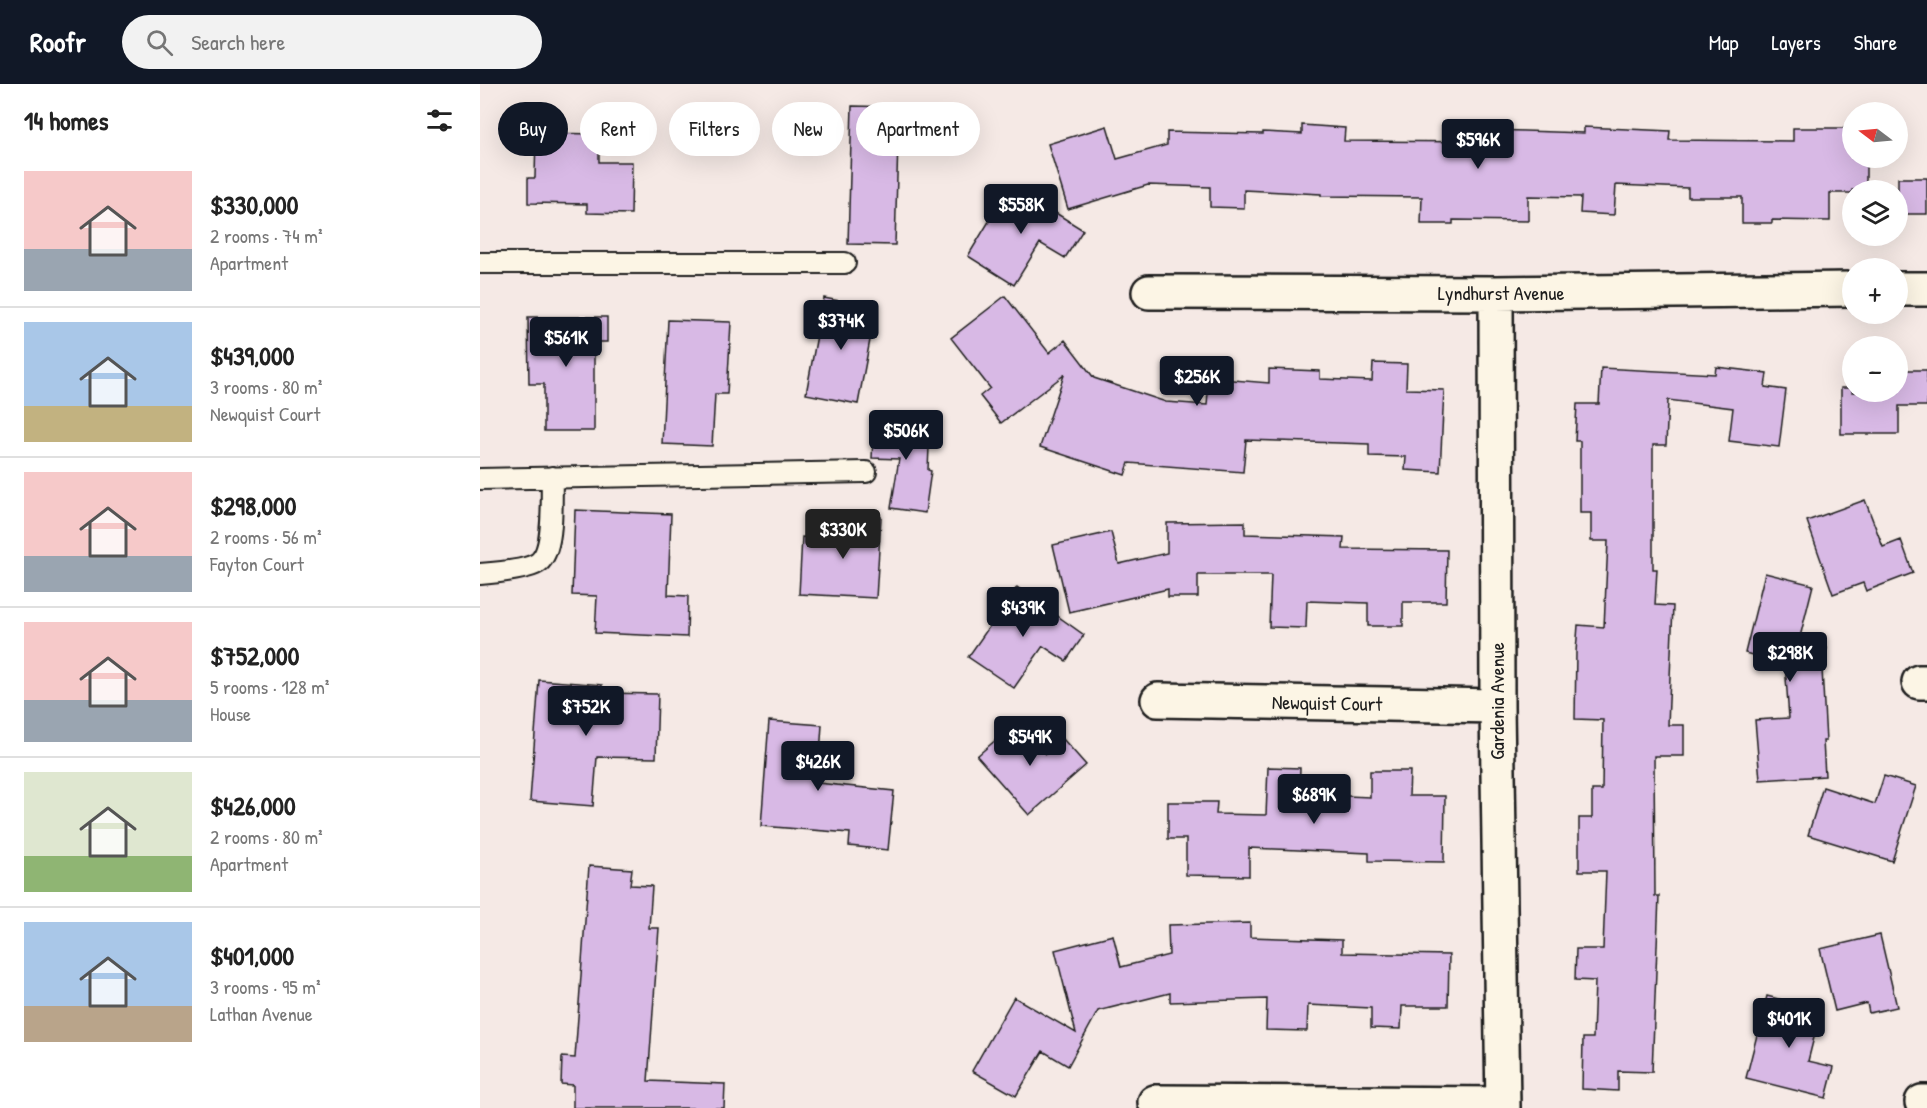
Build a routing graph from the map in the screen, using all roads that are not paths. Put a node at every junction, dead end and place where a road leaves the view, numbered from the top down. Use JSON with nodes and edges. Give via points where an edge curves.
{"nodes":[{"id":1,"x":480,"y":263,"type":"edge"},
{"id":2,"x":845,"y":263,"type":"dead end"},
{"id":3,"x":1842,"y":290,"type":"edge"},
{"id":4,"x":1908,"y":290,"type":"edge"},
{"id":5,"x":1927,"y":290,"type":"edge"},
{"id":6,"x":1149,"y":292,"type":"dead end"},
{"id":7,"x":1496,"y":293,"type":"junction"},
{"id":8,"x":866,"y":472,"type":"dead end"},
{"id":9,"x":552,"y":477,"type":"junction"},
{"id":10,"x":480,"y":479,"type":"edge"},
{"id":11,"x":480,"y":574,"type":"edge"},
{"id":12,"x":1158,"y":700,"type":"dead end"},
{"id":13,"x":1497,"y":706,"type":"junction"},
{"id":14,"x":1155,"y":1102,"type":"dead end"},
{"id":15,"x":1503,"y":1106,"type":"edge"}],
"edges":[{"from":1,"to":2,"type":"lane"},
{"from":3,"to":7,"type":"street","name":"Lyndhurst Avenue"},
{"from":4,"to":5,"type":"street"},
{"from":6,"to":7,"type":"street","name":"Lyndhurst Avenue"},
{"from":7,"to":13,"type":"street","name":"Gardenia Avenue"},
{"from":8,"to":9,"type":"lane"},
{"from":9,"to":10,"type":"lane"},
{"from":9,"to":11,"type":"lane","via":[[546,554],[537,564]]},
{"from":12,"to":13,"type":"street","name":"Newquist Court"},
{"from":13,"to":15,"type":"street","name":"Gardenia Avenue"},
{"from":14,"to":15,"type":"street"}]}
